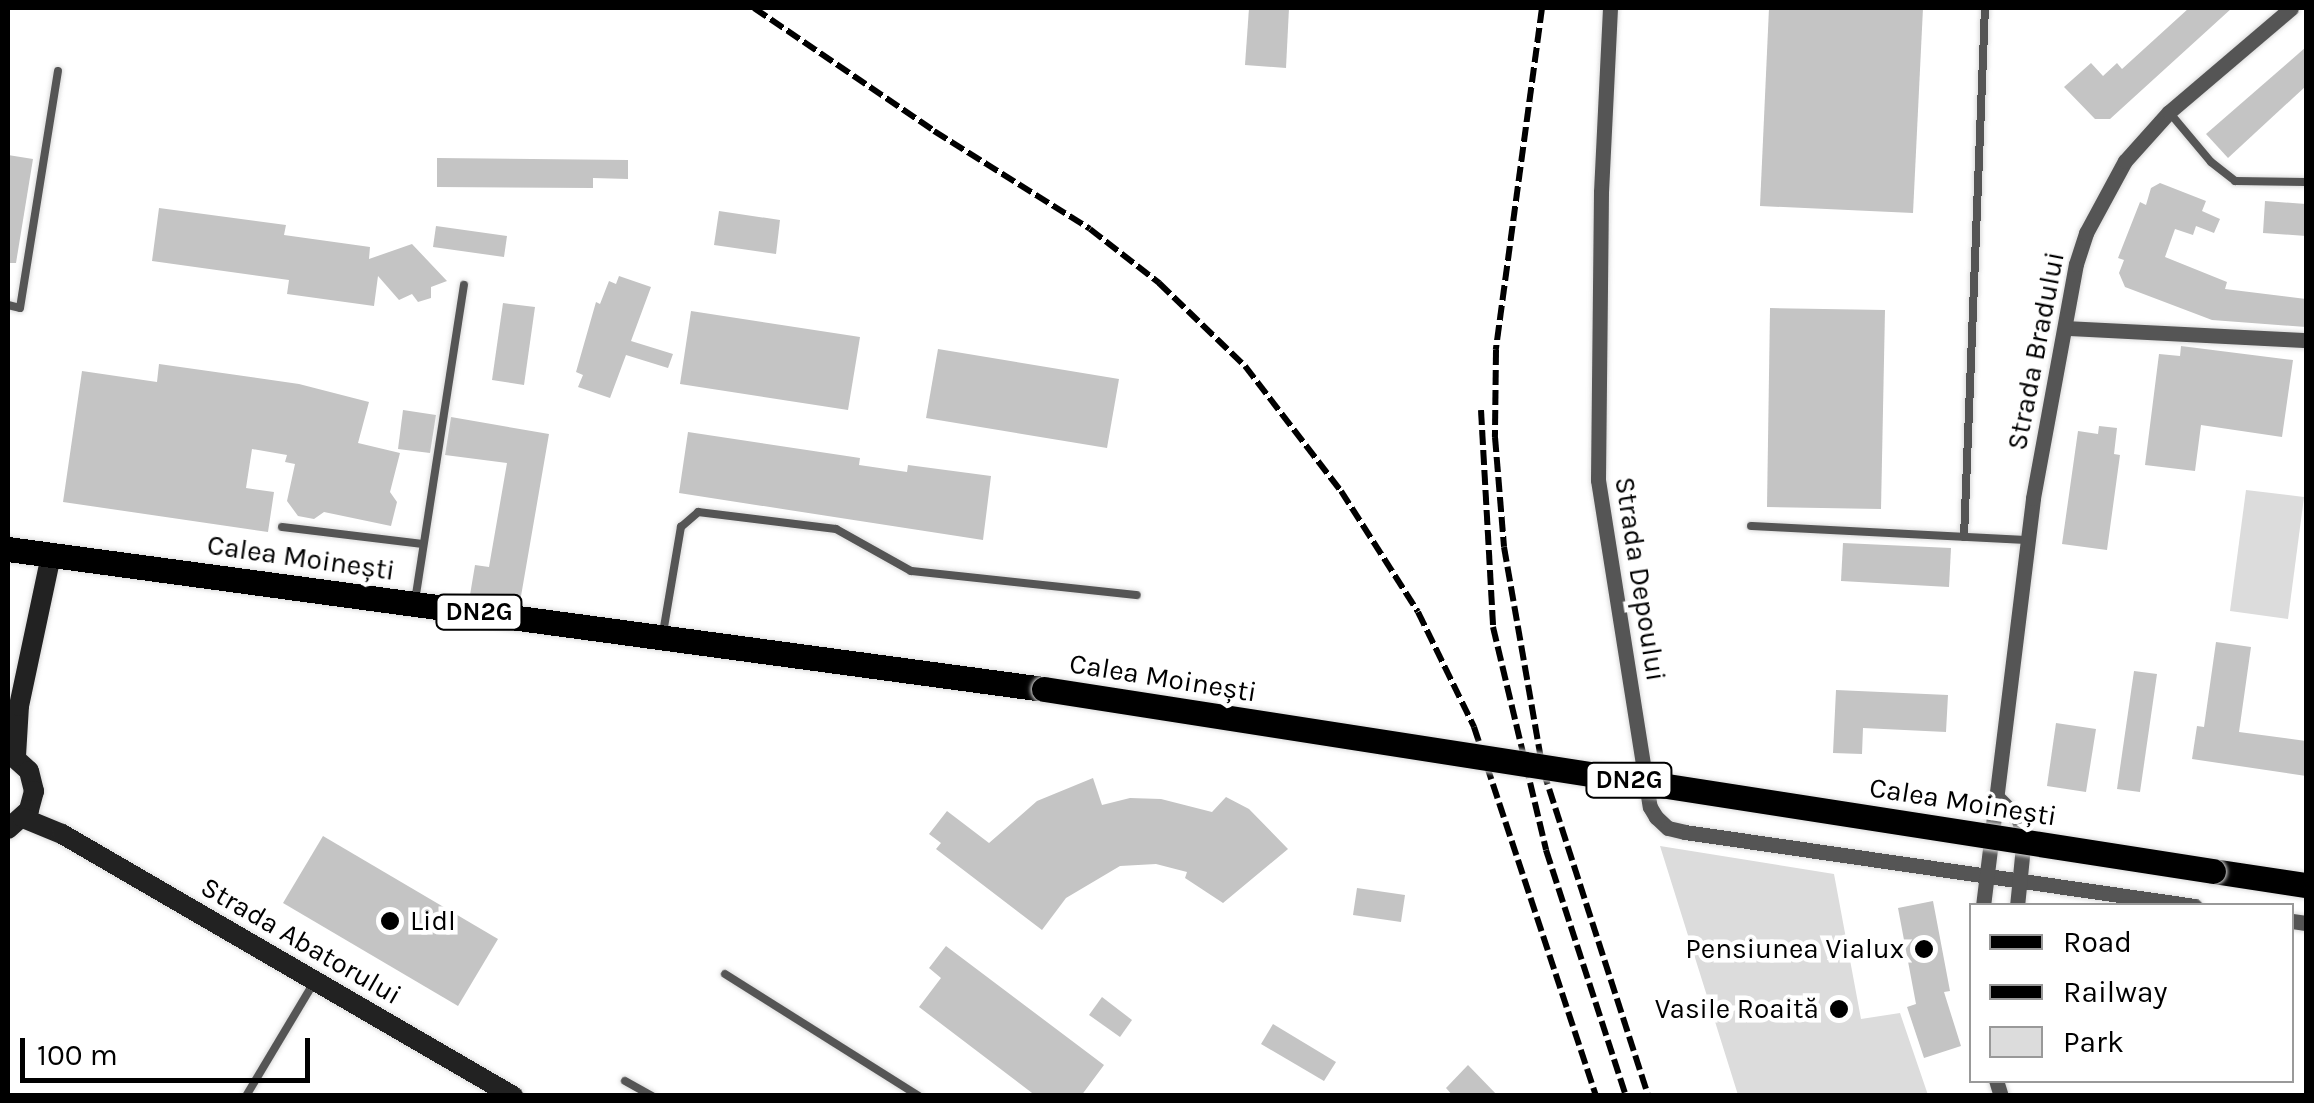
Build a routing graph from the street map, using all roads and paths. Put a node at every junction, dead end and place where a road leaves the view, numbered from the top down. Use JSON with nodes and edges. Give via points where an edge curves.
{"nodes":[{"id":1,"x":1610,"y":8,"type":"edge"},
{"id":2,"x":1985,"y":8,"type":"edge"},
{"id":3,"x":2290,"y":8,"type":"edge"},
{"id":4,"x":58,"y":71,"type":"dead end"},
{"id":5,"x":2169,"y":112,"type":"junction"},
{"id":6,"x":2306,"y":182,"type":"edge"},
{"id":7,"x":464,"y":284,"type":"dead end"},
{"id":8,"x":8,"y":305,"type":"edge"},
{"id":9,"x":2067,"y":328,"type":"junction"},
{"id":10,"x":2306,"y":340,"type":"edge"},
{"id":11,"x":282,"y":526,"type":"dead end"},
{"id":12,"x":1752,"y":526,"type":"dead end"},
{"id":13,"x":1964,"y":537,"type":"junction"},
{"id":14,"x":2027,"y":540,"type":"junction"},
{"id":15,"x":423,"y":544,"type":"junction"},
{"id":16,"x":8,"y":549,"type":"edge"},
{"id":17,"x":51,"y":555,"type":"junction"},
{"id":18,"x":1137,"y":595,"type":"dead end"},
{"id":19,"x":415,"y":604,"type":"junction"},
{"id":20,"x":662,"y":637,"type":"junction"},
{"id":21,"x":19,"y":706,"type":"junction"},
{"id":22,"x":8,"y":728,"type":"edge"},
{"id":23,"x":12,"y":754,"type":"edge"},
{"id":24,"x":1998,"y":791,"type":"junction"},
{"id":25,"x":21,"y":816,"type":"edge"},
{"id":26,"x":1987,"y":872,"type":"junction"},
{"id":27,"x":2020,"y":877,"type":"junction"},
{"id":28,"x":2306,"y":885,"type":"edge"},
{"id":29,"x":1983,"y":903,"type":"edge"},
{"id":30,"x":2017,"y":903,"type":"edge"},
{"id":31,"x":2178,"y":903,"type":"edge"},
{"id":32,"x":725,"y":974,"type":"dead end"},
{"id":33,"x":315,"y":980,"type":"junction"},
{"id":34,"x":625,"y":1081,"type":"dead end"},
{"id":35,"x":246,"y":1096,"type":"edge"},
{"id":36,"x":513,"y":1096,"type":"edge"},
{"id":37,"x":652,"y":1096,"type":"edge"},
{"id":38,"x":919,"y":1096,"type":"edge"}],
"edges":[{"from":1,"to":26,"type":"street","name":"Strada Depoului","via":[[1598,480],[1650,807],[1668,828],[1685,832]]},
{"from":2,"to":13,"type":"lane"},
{"from":3,"to":5,"type":"street","name":"Strada Bradului"},
{"from":4,"to":8,"type":"lane","via":[[20,308]]},
{"from":5,"to":6,"type":"lane","via":[[2234,181]]},
{"from":5,"to":9,"type":"street","name":"Strada Bradului","via":[[2102,198],[2076,264]]},
{"from":7,"to":15,"type":"lane"},
{"from":9,"to":10,"type":"street"},
{"from":9,"to":14,"type":"street","name":"Strada Bradului"},
{"from":11,"to":15,"type":"lane"},
{"from":12,"to":13,"type":"lane"},
{"from":13,"to":14,"type":"lane"},
{"from":14,"to":24,"type":"street","name":"Strada Bradului"},
{"from":15,"to":19,"type":"lane"},
{"from":16,"to":17,"type":"main road","name":"Calea Moinești","number":"DN2G"},
{"from":17,"to":19,"type":"main road","name":"Calea Moinești","number":"DN2G"},
{"from":17,"to":21,"type":"street"},
{"from":18,"to":20,"type":"lane","via":[[911,570],[836,529],[698,512],[682,527]]},
{"from":19,"to":20,"type":"main road","name":"Calea Moinești","number":"DN2G"},
{"from":20,"to":28,"type":"main road","name":"Calea Moinești","number":"DN2G","bridge":true},
{"from":21,"to":22,"type":"street"},
{"from":21,"to":23,"type":"street"},
{"from":23,"to":25,"type":"street","via":[[33,781]]},
{"from":24,"to":26,"type":"street","name":"Strada Bradului"},
{"from":24,"to":27,"type":"street","via":[[2024,836]]},
{"from":25,"to":33,"type":"street","name":"Strada Abatorului"},
{"from":26,"to":27,"type":"street","name":"Strada Depoului"},
{"from":26,"to":29,"type":"street","name":"Strada Bradului"},
{"from":27,"to":30,"type":"street"},
{"from":27,"to":31,"type":"street","name":"Strada Depoului"},
{"from":32,"to":38,"type":"lane"},
{"from":33,"to":35,"type":"lane"},
{"from":33,"to":36,"type":"street","name":"Strada Abatorului"},
{"from":34,"to":37,"type":"lane"}]}
